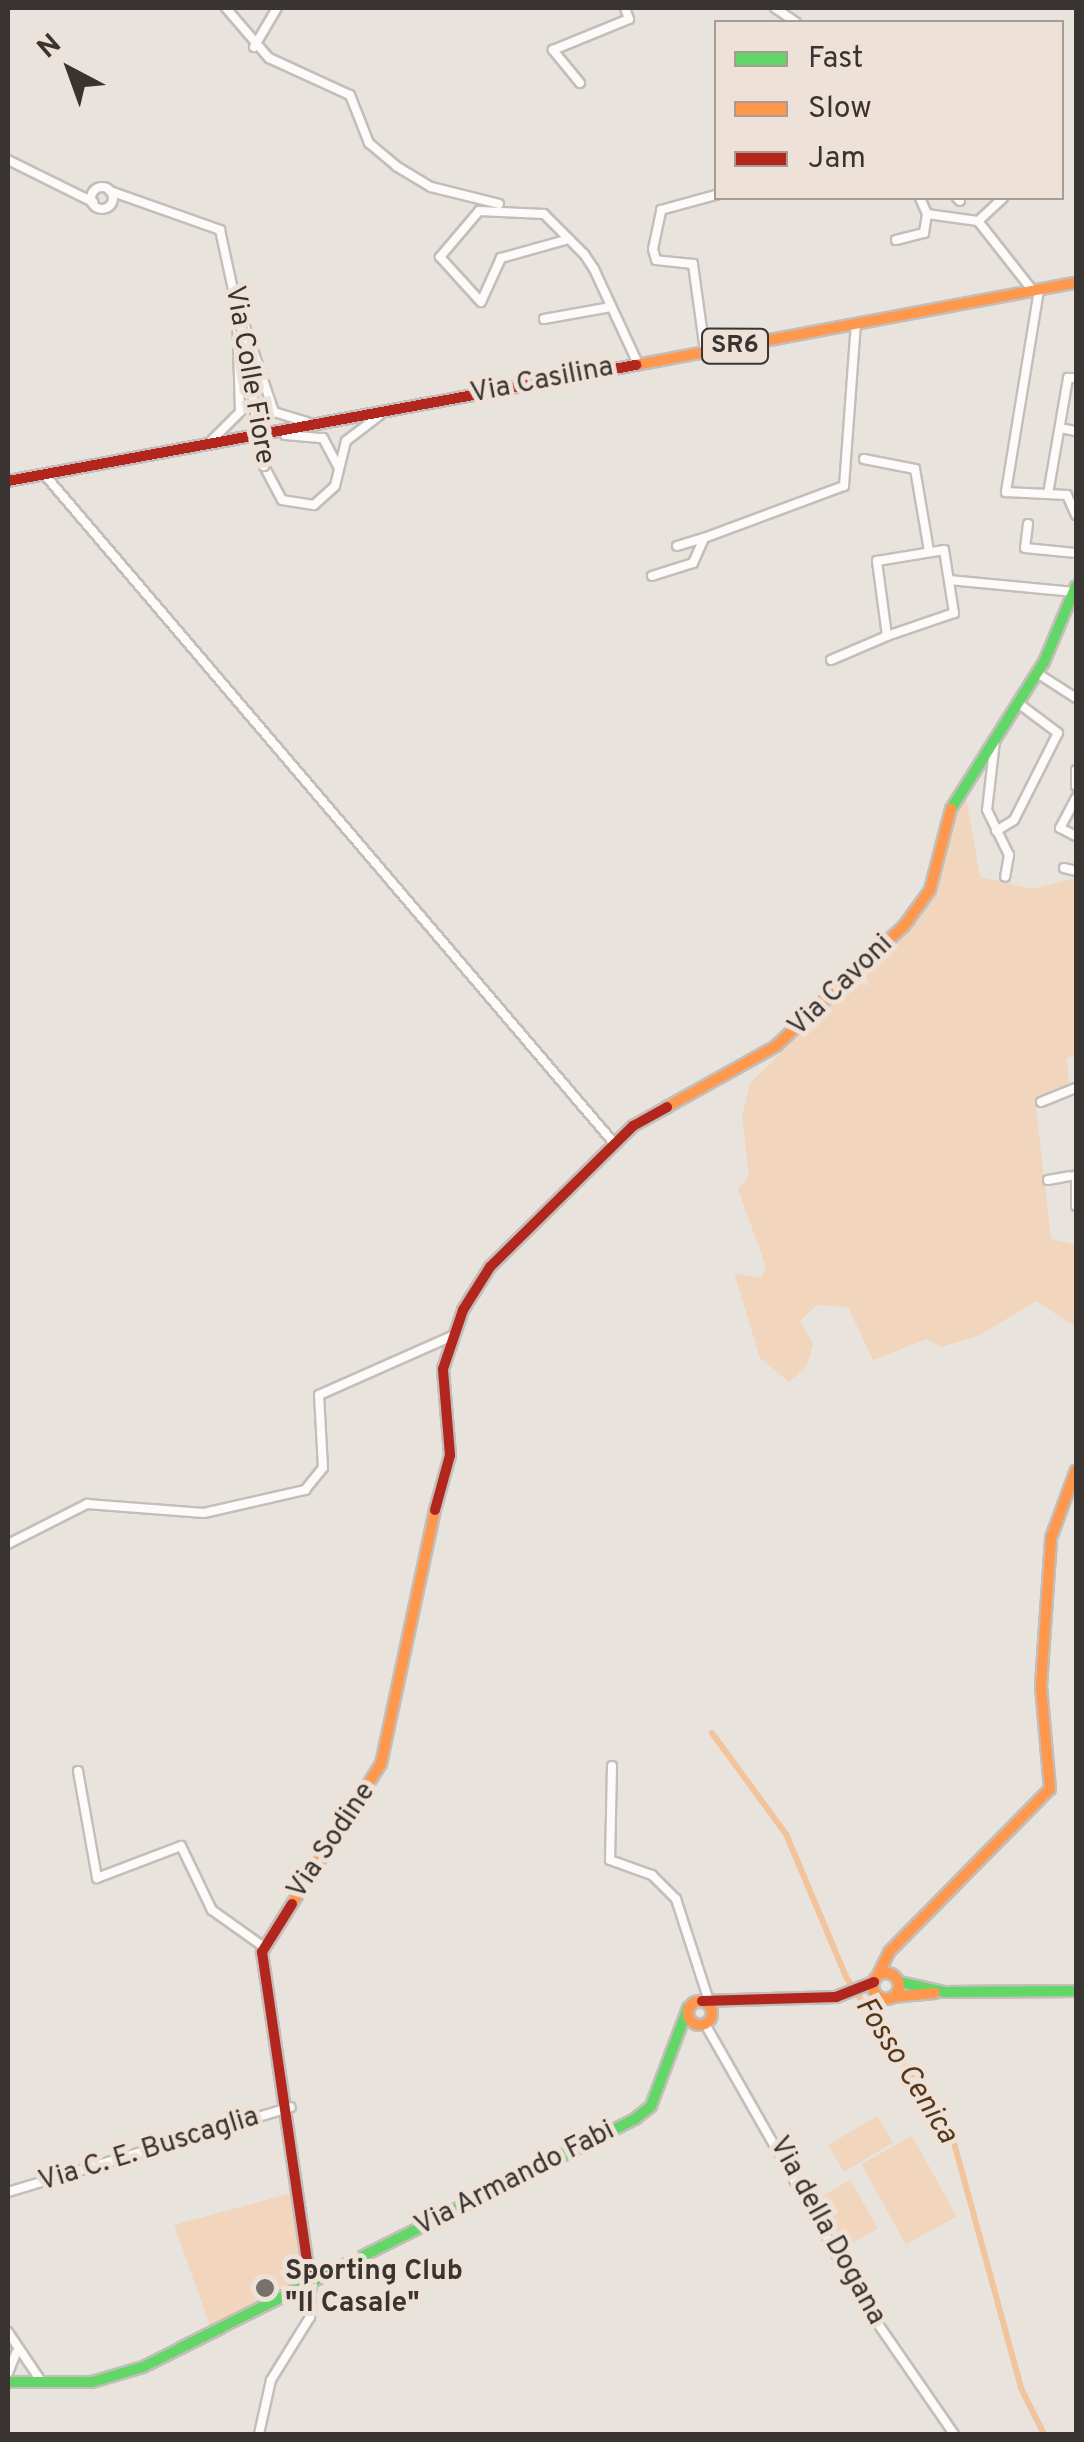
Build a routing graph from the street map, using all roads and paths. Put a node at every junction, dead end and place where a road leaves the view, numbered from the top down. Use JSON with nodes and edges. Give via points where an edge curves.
{"nodes":[{"id":1,"x":226,"y":8,"type":"edge"},
{"id":2,"x":277,"y":8,"type":"edge"},
{"id":3,"x":625,"y":8,"type":"edge"},
{"id":4,"x":254,"y":46,"type":"junction"},
{"id":5,"x":580,"y":83,"type":"dead end"},
{"id":6,"x":8,"y":160,"type":"edge"},
{"id":7,"x":75,"y":189,"type":"junction"},
{"id":8,"x":96,"y":190,"type":"junction"},
{"id":9,"x":110,"y":191,"type":"junction"},
{"id":10,"x":714,"y":196,"type":"edge"},
{"id":11,"x":921,"y":200,"type":"edge"},
{"id":12,"x":1002,"y":200,"type":"edge"},
{"id":13,"x":92,"y":202,"type":"junction"},
{"id":14,"x":132,"y":203,"type":"junction"},
{"id":15,"x":109,"y":206,"type":"junction"},
{"id":16,"x":514,"y":209,"type":"junction"},
{"id":17,"x":927,"y":214,"type":"junction"},
{"id":18,"x":978,"y":221,"type":"junction"},
{"id":19,"x":569,"y":240,"type":"junction"},
{"id":20,"x":896,"y":240,"type":"dead end"},
{"id":21,"x":1076,"y":283,"type":"edge"},
{"id":22,"x":1036,"y":290,"type":"junction"},
{"id":23,"x":611,"y":307,"type":"junction"},
{"id":24,"x":238,"y":309,"type":"junction"},
{"id":25,"x":544,"y":320,"type":"dead end"},
{"id":26,"x":856,"y":324,"type":"junction"},
{"id":27,"x":705,"y":352,"type":"junction"},
{"id":28,"x":638,"y":364,"type":"junction"},
{"id":29,"x":1076,"y":378,"type":"edge"},
{"id":30,"x":394,"y":409,"type":"junction"},
{"id":31,"x":324,"y":422,"type":"junction"},
{"id":32,"x":1060,"y":428,"type":"junction"},
{"id":33,"x":1076,"y":430,"type":"edge"},
{"id":34,"x":247,"y":437,"type":"junction"},
{"id":35,"x":200,"y":446,"type":"junction"},
{"id":36,"x":864,"y":459,"type":"dead end"},
{"id":37,"x":340,"y":470,"type":"junction"},
{"id":38,"x":44,"y":474,"type":"junction"},
{"id":39,"x":8,"y":481,"type":"edge"},
{"id":40,"x":1048,"y":494,"type":"junction"},
{"id":41,"x":1076,"y":515,"type":"edge"},
{"id":42,"x":1028,"y":524,"type":"dead end"},
{"id":43,"x":704,"y":538,"type":"junction"},
{"id":44,"x":677,"y":546,"type":"dead end"},
{"id":45,"x":929,"y":551,"type":"junction"},
{"id":46,"x":1076,"y":553,"type":"edge"},
{"id":47,"x":652,"y":576,"type":"dead end"},
{"id":48,"x":949,"y":580,"type":"junction"},
{"id":49,"x":1075,"y":589,"type":"edge"},
{"id":50,"x":887,"y":636,"type":"junction"},
{"id":51,"x":831,"y":660,"type":"dead end"},
{"id":52,"x":1037,"y":673,"type":"junction"},
{"id":53,"x":1076,"y":698,"type":"edge"},
{"id":54,"x":1018,"y":703,"type":"junction"},
{"id":55,"x":995,"y":741,"type":"junction"},
{"id":56,"x":1076,"y":770,"type":"edge"},
{"id":57,"x":1076,"y":786,"type":"edge"},
{"id":58,"x":1076,"y":798,"type":"edge"},
{"id":59,"x":996,"y":831,"type":"junction"},
{"id":60,"x":1076,"y":836,"type":"edge"},
{"id":61,"x":1064,"y":868,"type":"dead end"},
{"id":62,"x":1076,"y":871,"type":"edge"},
{"id":63,"x":1005,"y":876,"type":"dead end"},
{"id":64,"x":1076,"y":1088,"type":"edge"},
{"id":65,"x":1041,"y":1102,"type":"dead end"},
{"id":66,"x":614,"y":1143,"type":"junction"},
{"id":67,"x":1073,"y":1176,"type":"edge"},
{"id":68,"x":1048,"y":1180,"type":"dead end"},
{"id":69,"x":1076,"y":1206,"type":"edge"},
{"id":70,"x":452,"y":1336,"type":"junction"},
{"id":71,"x":1076,"y":1470,"type":"edge"},
{"id":72,"x":8,"y":1544,"type":"edge"},
{"id":73,"x":612,"y":1766,"type":"dead end"},
{"id":74,"x":78,"y":1772,"type":"dead end"},
{"id":75,"x":264,"y":1947,"type":"junction"},
{"id":76,"x":894,"y":1947,"type":"junction"},
{"id":77,"x":897,"y":1978,"type":"junction"},
{"id":78,"x":876,"y":1979,"type":"junction"},
{"id":79,"x":1076,"y":1991,"type":"edge"},
{"id":80,"x":946,"y":1992,"type":"junction"},
{"id":81,"x":743,"y":1996,"type":"junction"},
{"id":82,"x":863,"y":1996,"type":"junction"},
{"id":83,"x":892,"y":1997,"type":"junction"},
{"id":84,"x":705,"y":1999,"type":"junction"},
{"id":85,"x":688,"y":2008,"type":"junction"},
{"id":86,"x":712,"y":2011,"type":"junction"},
{"id":87,"x":701,"y":2025,"type":"junction"},
{"id":88,"x":672,"y":2046,"type":"junction"},
{"id":89,"x":291,"y":2107,"type":"junction"},
{"id":90,"x":8,"y":2192,"type":"edge"},
{"id":91,"x":311,"y":2287,"type":"junction"},
{"id":92,"x":8,"y":2332,"type":"edge"},
{"id":93,"x":16,"y":2353,"type":"junction"},
{"id":94,"x":25,"y":2365,"type":"junction"},
{"id":95,"x":10,"y":2369,"type":"edge"},
{"id":96,"x":20,"y":2381,"type":"junction"},
{"id":97,"x":8,"y":2382,"type":"edge"},
{"id":98,"x":44,"y":2382,"type":"junction"},
{"id":99,"x":259,"y":2434,"type":"edge"},
{"id":100,"x":954,"y":2434,"type":"edge"}],
"edges":[{"from":1,"to":4,"type":"street"},
{"from":2,"to":4,"type":"street"},
{"from":3,"to":5,"type":"street","via":[[629,20],[552,50]]},
{"from":4,"to":16,"type":"street","via":[[350,96],[369,142],[408,174]]},
{"from":6,"to":7,"type":"street"},
{"from":7,"to":8,"type":"street"},
{"from":7,"to":13,"type":"street"},
{"from":8,"to":9,"type":"street"},
{"from":8,"to":13,"type":"street"},
{"from":9,"to":14,"type":"street","name":"Via Colle Fiore"},
{"from":9,"to":15,"type":"street"},
{"from":10,"to":27,"type":"street","via":[[661,210],[654,239],[656,260],[693,264]]},
{"from":11,"to":17,"type":"street"},
{"from":12,"to":18,"type":"street"},
{"from":13,"to":15,"type":"street"},
{"from":14,"to":15,"type":"street","name":"Via Colle Fiore"},
{"from":14,"to":24,"type":"street","name":"Via Colle Fiore","via":[[220,230]]},
{"from":16,"to":19,"type":"street","via":[[544,214]]},
{"from":16,"to":19,"type":"street","via":[[479,211],[443,243],[440,256],[467,296],[481,302],[501,258]]},
{"from":17,"to":18,"type":"street"},
{"from":17,"to":20,"type":"street","via":[[924,233]]},
{"from":18,"to":22,"type":"street"},
{"from":19,"to":23,"type":"street"},
{"from":21,"to":22,"type":"street","name":"Via Casilina","number":"SR6"},
{"from":22,"to":26,"type":"street","name":"Via Casilina","number":"SR6"},
{"from":22,"to":40,"type":"street","via":[[1006,492]]},
{"from":23,"to":25,"type":"street"},
{"from":23,"to":28,"type":"street"},
{"from":24,"to":31,"type":"street","via":[[274,412]]},
{"from":24,"to":35,"type":"street","via":[[240,412]]},
{"from":24,"to":37,"type":"street","name":"Via Colle Fiore","bridge":true,"via":[[274,493],[299,507],[326,498]]},
{"from":26,"to":27,"type":"street","name":"Via Casilina","number":"SR6"},
{"from":26,"to":43,"type":"street","via":[[844,486]]},
{"from":27,"to":28,"type":"street","name":"Via Casilina","number":"SR6"},
{"from":28,"to":30,"type":"street","name":"Via Casilina","number":"SR6"},
{"from":29,"to":32,"type":"street","via":[[1068,378]]},
{"from":30,"to":31,"type":"street","name":"Via Casilina","number":"SR6"},
{"from":30,"to":37,"type":"street","name":"Via Colle Fiore","via":[[346,440]]},
{"from":31,"to":34,"type":"street","name":"Via Casilina","number":"SR6"},
{"from":32,"to":33,"type":"street"},
{"from":32,"to":40,"type":"street"},
{"from":34,"to":35,"type":"street","name":"Via Casilina","number":"SR6"},
{"from":34,"to":37,"type":"street","via":[[318,436]]},
{"from":35,"to":38,"type":"street","name":"Via Casilina","number":"SR6"},
{"from":36,"to":45,"type":"street","via":[[915,469]]},
{"from":38,"to":39,"type":"street","name":"Via Casilina","number":"SR6"},
{"from":38,"to":66,"type":"street"},
{"from":40,"to":41,"type":"street","via":[[1067,495]]},
{"from":42,"to":46,"type":"street","via":[[1026,548]]},
{"from":43,"to":44,"type":"street"},
{"from":43,"to":47,"type":"street","via":[[693,563]]},
{"from":45,"to":48,"type":"street","via":[[944,550]]},
{"from":45,"to":50,"type":"street","via":[[877,562]]},
{"from":48,"to":49,"type":"street"},
{"from":48,"to":50,"type":"street","via":[[954,613]]},
{"from":49,"to":52,"type":"street","name":"Via Cavoni"},
{"from":50,"to":51,"type":"street"},
{"from":52,"to":53,"type":"street"},
{"from":52,"to":54,"type":"street","name":"Via Cavoni"},
{"from":54,"to":55,"type":"street","name":"Via Cavoni"},
{"from":54,"to":59,"type":"street","via":[[1058,733],[1014,820]]},
{"from":55,"to":59,"type":"street","via":[[987,810]]},
{"from":55,"to":66,"type":"street","name":"Via Cavoni","via":[[945,820],[930,890],[835,998],[776,1046]]},
{"from":56,"to":57,"type":"street"},
{"from":58,"to":60,"type":"street","via":[[1060,828]]},
{"from":59,"to":63,"type":"street","via":[[1011,861]]},
{"from":61,"to":62,"type":"street"},
{"from":64,"to":65,"type":"street"},
{"from":66,"to":70,"type":"street","name":"Via Cavoni","via":[[490,1267]]},
{"from":67,"to":68,"type":"street"},
{"from":67,"to":69,"type":"street"},
{"from":70,"to":72,"type":"street","via":[[319,1394],[323,1468],[305,1490],[204,1514],[87,1504]]},
{"from":70,"to":75,"type":"street","name":"Via Sodine","via":[[443,1369],[450,1455],[401,1636],[381,1764]]},
{"from":71,"to":76,"type":"street","via":[[1051,1538],[1041,1686],[1050,1789]]},
{"from":73,"to":84,"type":"street","via":[[610,1860],[652,1875],[676,1900]]},
{"from":74,"to":75,"type":"street","via":[[97,1878],[186,1848],[212,1910]]},
{"from":75,"to":89,"type":"street"},
{"from":76,"to":77,"type":"street"},
{"from":76,"to":78,"type":"street"},
{"from":77,"to":78,"type":"street"},
{"from":77,"to":80,"type":"street"},
{"from":77,"to":83,"type":"street"},
{"from":78,"to":82,"type":"street"},
{"from":79,"to":80,"type":"street"},
{"from":80,"to":83,"type":"street"},
{"from":81,"to":82,"type":"street"},
{"from":81,"to":84,"type":"street"},
{"from":81,"to":86,"type":"street"},
{"from":82,"to":83,"type":"street"},
{"from":84,"to":85,"type":"street"},
{"from":84,"to":86,"type":"street"},
{"from":85,"to":87,"type":"street"},
{"from":85,"to":88,"type":"street","name":"Via Armando Fabi"},
{"from":86,"to":87,"type":"street"},
{"from":87,"to":88,"type":"street"},
{"from":87,"to":100,"type":"street","name":"Via della Dogana","via":[[865,2305]]},
{"from":88,"to":91,"type":"street","name":"Via Armando Fabi","via":[[641,2116]]},
{"from":89,"to":90,"type":"street","name":"Via C. E. Buscaglia"},
{"from":89,"to":91,"type":"street"},
{"from":91,"to":98,"type":"street","name":"Via Armando Fabi","via":[[120,2375]]},
{"from":91,"to":99,"type":"street","via":[[310,2317],[271,2380]]},
{"from":92,"to":93,"type":"street"},
{"from":93,"to":94,"type":"street"},
{"from":93,"to":95,"type":"street"},
{"from":94,"to":96,"type":"street"},
{"from":94,"to":98,"type":"street"},
{"from":95,"to":96,"type":"street"},
{"from":96,"to":97,"type":"street","name":"Via Armando Fabi"},
{"from":96,"to":98,"type":"street","name":"Via Armando Fabi"}]}
